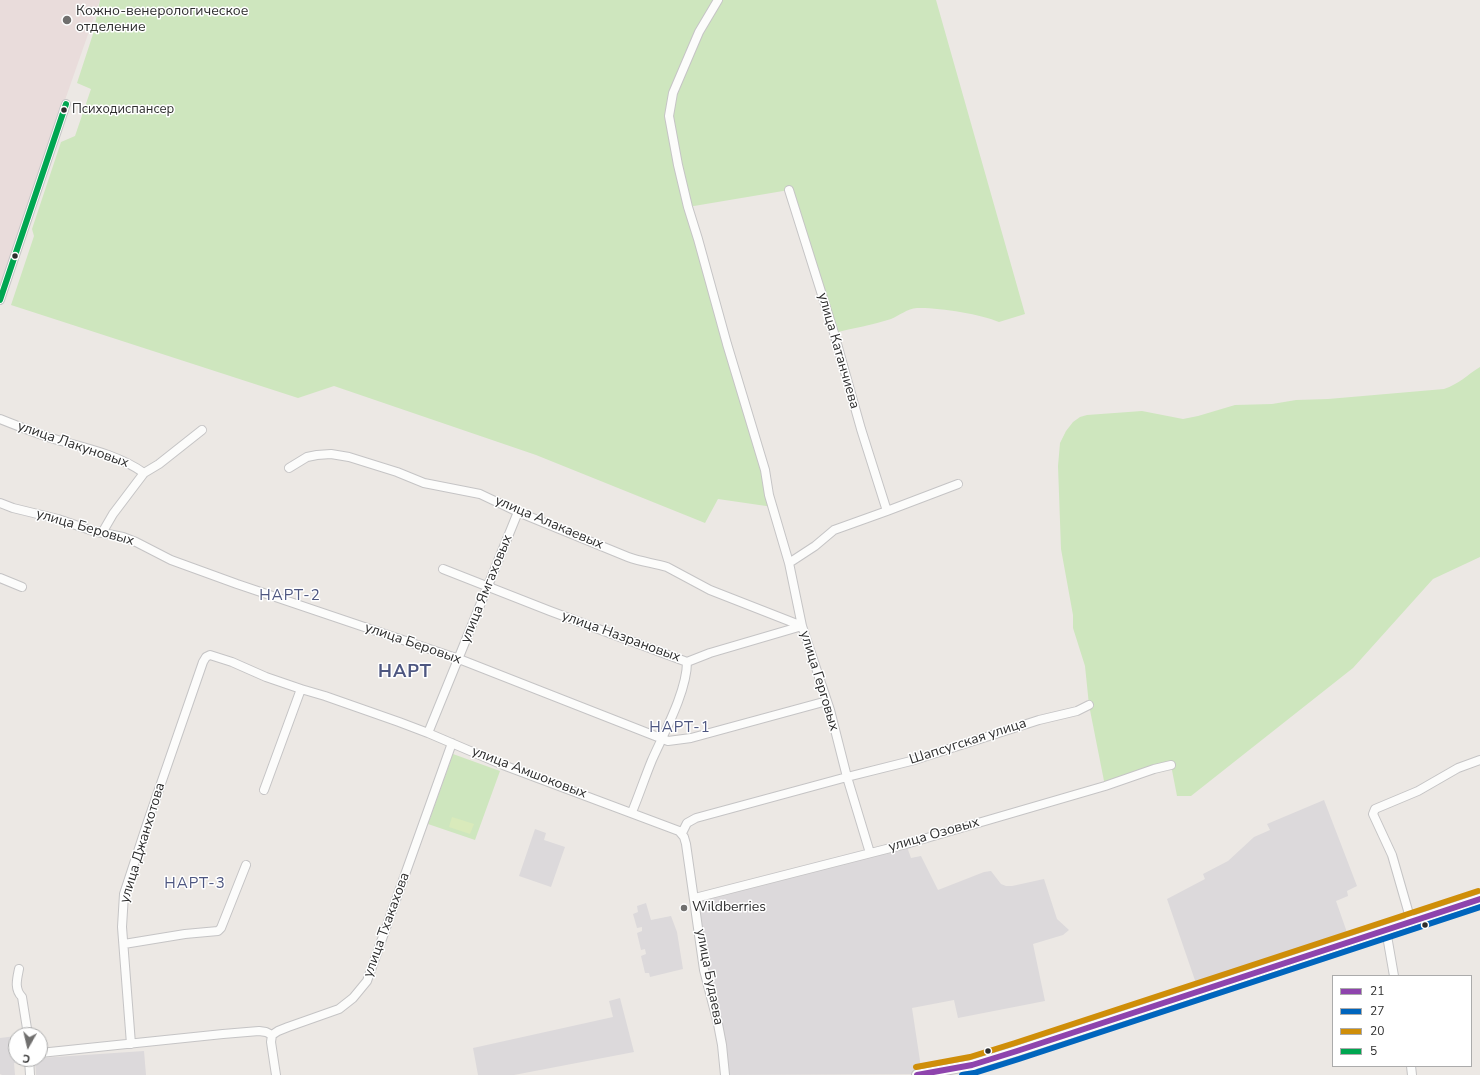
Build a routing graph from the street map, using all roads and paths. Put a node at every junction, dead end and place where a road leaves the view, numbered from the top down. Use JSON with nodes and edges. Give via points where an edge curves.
{"nodes":[{"id":1,"x":718,"y":0,"type":"edge"},
{"id":2,"x":66,"y":104,"type":"dead end"},
{"id":3,"x":789,"y":190,"type":"dead end"},
{"id":4,"x":0,"y":300,"type":"edge"},
{"id":5,"x":0,"y":419,"type":"edge"},
{"id":6,"x":202,"y":430,"type":"dead end"},
{"id":7,"x":289,"y":468,"type":"dead end"},
{"id":8,"x":144,"y":473,"type":"junction"},
{"id":9,"x":958,"y":484,"type":"dead end"},
{"id":10,"x":0,"y":503,"type":"edge"},
{"id":11,"x":887,"y":511,"type":"junction"},
{"id":12,"x":518,"y":512,"type":"junction"},
{"id":13,"x":102,"y":533,"type":"junction"},
{"id":14,"x":789,"y":563,"type":"junction"},
{"id":15,"x":443,"y":569,"type":"dead end"},
{"id":16,"x":0,"y":578,"type":"edge"},
{"id":17,"x":488,"y":586,"type":"junction"},
{"id":18,"x":22,"y":587,"type":"dead end"},
{"id":19,"x":802,"y":626,"type":"junction"},
{"id":20,"x":210,"y":656,"type":"joint"},
{"id":21,"x":458,"y":659,"type":"junction"},
{"id":22,"x":687,"y":662,"type":"junction"},
{"id":23,"x":301,"y":689,"type":"junction"},
{"id":24,"x":827,"y":701,"type":"junction"},
{"id":25,"x":1089,"y":705,"type":"dead end"},
{"id":26,"x":428,"y":733,"type":"junction"},
{"id":27,"x":662,"y":739,"type":"junction"},
{"id":28,"x":452,"y":743,"type":"junction"},
{"id":29,"x":1480,"y":760,"type":"edge"},
{"id":30,"x":1171,"y":765,"type":"dead end"},
{"id":31,"x":847,"y":777,"type":"junction"},
{"id":32,"x":264,"y":790,"type":"dead end"},
{"id":33,"x":632,"y":812,"type":"junction"},
{"id":34,"x":682,"y":833,"type":"junction"},
{"id":35,"x":870,"y":854,"type":"junction"},
{"id":36,"x":246,"y":865,"type":"dead end"},
{"id":37,"x":695,"y":898,"type":"junction"},
{"id":38,"x":1480,"y":899,"type":"edge"},
{"id":39,"x":1411,"y":921,"type":"junction"},
{"id":40,"x":1386,"y":930,"type":"junction"},
{"id":41,"x":124,"y":944,"type":"junction"},
{"id":42,"x":19,"y":969,"type":"dead end"},
{"id":43,"x":1394,"y":975,"type":"edge"},
{"id":44,"x":27,"y":1027,"type":"edge"},
{"id":45,"x":272,"y":1035,"type":"junction"},
{"id":46,"x":131,"y":1044,"type":"junction"},
{"id":47,"x":48,"y":1052,"type":"edge"},
{"id":48,"x":972,"y":1064,"type":"junction"},
{"id":49,"x":276,"y":1075,"type":"edge"},
{"id":50,"x":725,"y":1075,"type":"edge"},
{"id":51,"x":917,"y":1075,"type":"edge"},
{"id":52,"x":973,"y":1075,"type":"edge"}],
"edges":[{"from":1,"to":14,"type":"street","name":"улица Герговых","via":[[690,53],[673,94],[669,116],[688,208],[765,470]]},
{"from":2,"to":4,"type":"street"},
{"from":3,"to":11,"type":"street","name":"улица Катанчиева"},
{"from":5,"to":8,"type":"street","name":"улица Лакуновых","via":[[120,459]]},
{"from":6,"to":8,"type":"street"},
{"from":7,"to":12,"type":"street","name":"улица Алакаевых","via":[[307,457],[317,455],[349,457],[424,483],[480,494]]},
{"from":8,"to":13,"type":"street"},
{"from":9,"to":11,"type":"street"},
{"from":10,"to":13,"type":"street","name":"улица Беровых"},
{"from":11,"to":14,"type":"street","via":[[834,530]]},
{"from":12,"to":17,"type":"street","name":"улица Ямгаховых"},
{"from":12,"to":19,"type":"street","name":"улица Алакаевых","via":[[628,557],[667,567],[710,590]]},
{"from":13,"to":21,"type":"street","name":"улица Беровых","via":[[123,537],[171,560]]},
{"from":14,"to":19,"type":"street","name":"улица Герговых"},
{"from":15,"to":17,"type":"street","name":"улица Назрановых"},
{"from":16,"to":18,"type":"street"},
{"from":17,"to":21,"type":"street","name":"улица Ямгаховых"},
{"from":17,"to":22,"type":"street","name":"улица Назрановых"},
{"from":19,"to":22,"type":"street","name":"улица Назрановых"},
{"from":19,"to":24,"type":"street","name":"улица Герговых"},
{"from":20,"to":23,"type":"street","name":"улица Амшоковых"},
{"from":20,"to":41,"type":"street","name":"улица Джанхотова","via":[[203,662],[124,894]]},
{"from":21,"to":26,"type":"street","name":"улица Ямгаховых"},
{"from":21,"to":27,"type":"street","name":"улица Беровых"},
{"from":22,"to":27,"type":"street","via":[[684,682]]},
{"from":23,"to":26,"type":"street","name":"улица Амшоковых"},
{"from":23,"to":32,"type":"street"},
{"from":24,"to":27,"type":"street","name":"улица Беровых","via":[[691,738],[674,741]]},
{"from":24,"to":31,"type":"street","name":"улица Герговых"},
{"from":25,"to":31,"type":"street","name":"Шапсугская улица","via":[[911,761]]},
{"from":26,"to":28,"type":"street","name":"улица Амшоковых"},
{"from":27,"to":33,"type":"street"},
{"from":28,"to":33,"type":"street","name":"улица Амшоковых"},
{"from":28,"to":45,"type":"street","name":"улица Тхакахова","via":[[367,981],[353,998],[339,1009]]},
{"from":29,"to":39,"type":"street","via":[[1458,768],[1418,790],[1375,809],[1374,814],[1392,855]]},
{"from":30,"to":35,"type":"street","name":"улица Озовых"},
{"from":31,"to":34,"type":"street","via":[[696,818],[687,823]]},
{"from":31,"to":35,"type":"street","name":"улица Герговых"},
{"from":33,"to":34,"type":"street","name":"улица Амшоковых"},
{"from":34,"to":37,"type":"street","name":"улица Будаева"},
{"from":35,"to":37,"type":"street","name":"улица Озовых"},
{"from":36,"to":41,"type":"street","via":[[218,931]]},
{"from":37,"to":50,"type":"street","name":"улица Будаева","via":[[704,970],[718,1024]]},
{"from":38,"to":39,"type":"street"},
{"from":39,"to":40,"type":"street"},
{"from":40,"to":43,"type":"street"},
{"from":40,"to":48,"type":"street"},
{"from":41,"to":46,"type":"street","name":"улица Джанхотова"},
{"from":42,"to":44,"type":"street","via":[[16,984],[22,997]]},
{"from":45,"to":46,"type":"street","via":[[259,1031]]},
{"from":45,"to":49,"type":"street"},
{"from":46,"to":47,"type":"street"},
{"from":48,"to":51,"type":"street"},
{"from":48,"to":52,"type":"street"}]}
